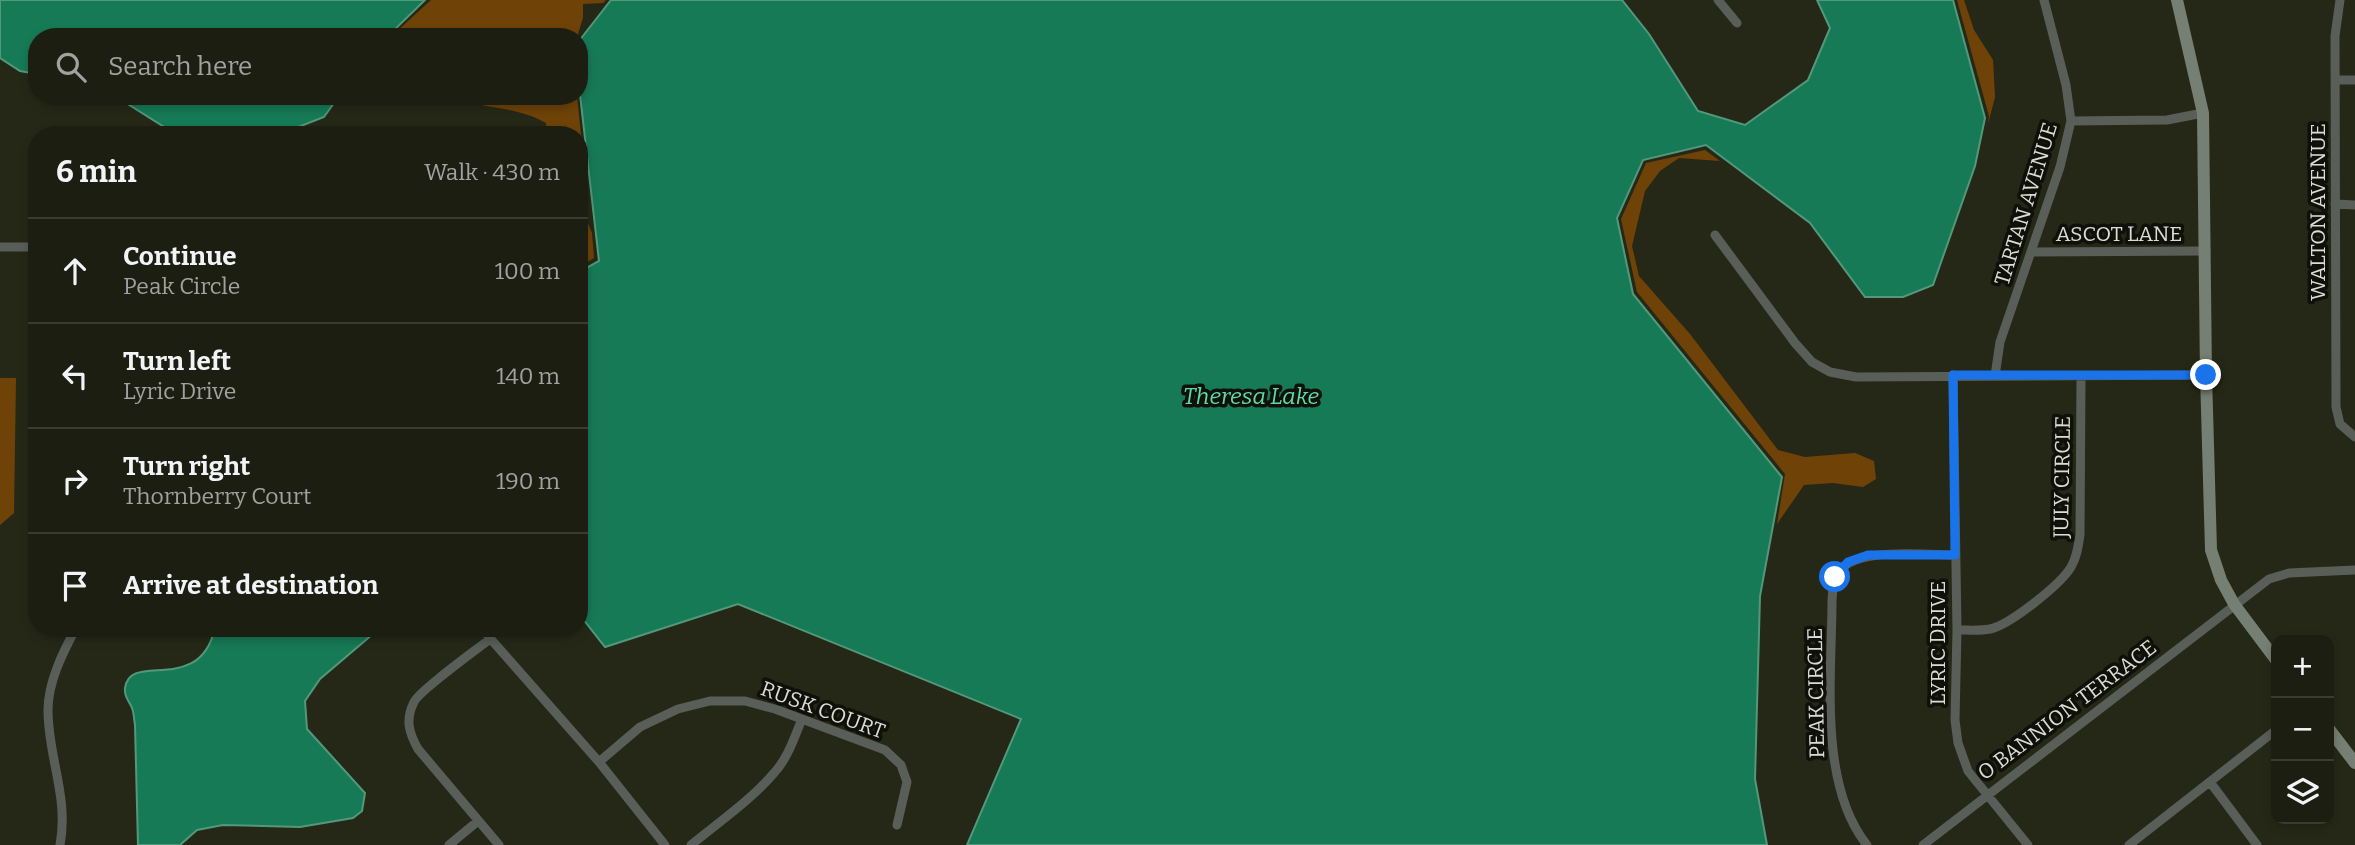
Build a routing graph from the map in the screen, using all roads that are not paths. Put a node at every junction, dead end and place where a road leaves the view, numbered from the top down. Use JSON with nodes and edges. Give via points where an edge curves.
{"nodes":[{"id":1,"x":1718,"y":0,"type":"edge"},
{"id":2,"x":2044,"y":0,"type":"edge"},
{"id":3,"x":2177,"y":0,"type":"edge"},
{"id":4,"x":2340,"y":0,"type":"edge"},
{"id":5,"x":1737,"y":23,"type":"dead end"},
{"id":6,"x":2336,"y":80,"type":"junction"},
{"id":7,"x":2355,"y":80,"type":"edge"},
{"id":8,"x":2203,"y":113,"type":"junction"},
{"id":9,"x":2071,"y":121,"type":"junction"},
{"id":10,"x":2335,"y":204,"type":"junction"},
{"id":11,"x":2355,"y":205,"type":"edge"},
{"id":12,"x":1715,"y":235,"type":"dead end"},
{"id":13,"x":0,"y":247,"type":"edge"},
{"id":14,"x":28,"y":247,"type":"edge"},
{"id":15,"x":2206,"y":251,"type":"junction"},
{"id":16,"x":2031,"y":252,"type":"junction"},
{"id":17,"x":1953,"y":375,"type":"junction"},
{"id":18,"x":2206,"y":375,"type":"junction"},
{"id":19,"x":1995,"y":376,"type":"junction"},
{"id":20,"x":2081,"y":377,"type":"junction"},
{"id":21,"x":2355,"y":437,"type":"edge"},
{"id":22,"x":1955,"y":555,"type":"junction"},
{"id":23,"x":2355,"y":570,"type":"edge"},
{"id":24,"x":2234,"y":604,"type":"junction"},
{"id":25,"x":1957,"y":630,"type":"junction"},
{"id":26,"x":71,"y":637,"type":"edge"},
{"id":27,"x":490,"y":639,"type":"joint"},
{"id":28,"x":2271,"y":653,"type":"edge"},
{"id":29,"x":802,"y":719,"type":"junction"},
{"id":30,"x":2271,"y":734,"type":"edge"},
{"id":31,"x":2334,"y":736,"type":"edge"},
{"id":32,"x":599,"y":762,"type":"junction"},
{"id":33,"x":2355,"y":763,"type":"edge"},
{"id":34,"x":2210,"y":782,"type":"junction"},
{"id":35,"x":1986,"y":794,"type":"junction"},
{"id":36,"x":478,"y":821,"type":"junction"},
{"id":37,"x":897,"y":825,"type":"dead end"},
{"id":38,"x":61,"y":845,"type":"edge"},
{"id":39,"x":449,"y":845,"type":"edge"},
{"id":40,"x":499,"y":845,"type":"edge"},
{"id":41,"x":665,"y":845,"type":"edge"},
{"id":42,"x":691,"y":845,"type":"edge"},
{"id":43,"x":1867,"y":845,"type":"edge"},
{"id":44,"x":1923,"y":845,"type":"edge"},
{"id":45,"x":2028,"y":845,"type":"edge"},
{"id":46,"x":2129,"y":845,"type":"edge"},
{"id":47,"x":2257,"y":845,"type":"edge"}],
"edges":[{"from":1,"to":5,"type":"street"},
{"from":2,"to":9,"type":"street","name":"TARTAN AVENUE"},
{"from":3,"to":8,"type":"street"},
{"from":4,"to":6,"type":"street","name":"WALTON AVENUE"},
{"from":6,"to":7,"type":"street"},
{"from":6,"to":10,"type":"street","name":"WALTON AVENUE"},
{"from":8,"to":9,"type":"street","via":[[2167,120]]},
{"from":8,"to":15,"type":"street"},
{"from":9,"to":16,"type":"street","name":"TARTAN AVENUE"},
{"from":10,"to":11,"type":"street"},
{"from":10,"to":21,"type":"street","name":"WALTON AVENUE","via":[[2336,407],[2340,424]]},
{"from":12,"to":17,"type":"street","via":[[1812,362],[1830,372],[1856,377]]},
{"from":13,"to":14,"type":"street"},
{"from":15,"to":16,"type":"street","name":"ASCOT LANE"},
{"from":15,"to":18,"type":"street"},
{"from":16,"to":19,"type":"street","name":"TARTAN AVENUE","via":[[2000,342]]},
{"from":17,"to":19,"type":"street"},
{"from":17,"to":22,"type":"street","name":"LYRIC DRIVE"},
{"from":18,"to":20,"type":"street"},
{"from":18,"to":24,"type":"street","via":[[2211,550]]},
{"from":19,"to":20,"type":"street"},
{"from":20,"to":25,"type":"street","name":"JULY CIRCLE","via":[[2077,556],[2057,584],[2020,613],[1991,629]]},
{"from":22,"to":25,"type":"street","name":"LYRIC DRIVE"},
{"from":22,"to":43,"type":"street","name":"PEAK CIRCLE","via":[[1868,555],[1848,562],[1835,577],[1833,760],[1850,818]]},
{"from":23,"to":24,"type":"street","name":"O BANNION TERRACE","via":[[2289,573],[2269,579]]},
{"from":24,"to":28,"type":"street"},
{"from":24,"to":35,"type":"street","name":"O BANNION TERRACE"},
{"from":25,"to":35,"type":"street","name":"LYRIC DRIVE","via":[[1958,743],[1968,771]]},
{"from":26,"to":38,"type":"street","via":[[48,707],[65,815]]},
{"from":27,"to":32,"type":"street"},
{"from":27,"to":36,"type":"street","via":[[415,700],[408,732]]},
{"from":29,"to":32,"type":"street","name":"RUSK COURT","via":[[746,701],[710,701],[640,726]]},
{"from":29,"to":37,"type":"street","name":"RUSK COURT","via":[[885,750],[901,765],[907,782]]},
{"from":29,"to":42,"type":"street","via":[[776,772]]},
{"from":30,"to":34,"type":"street"},
{"from":31,"to":33,"type":"street"},
{"from":32,"to":41,"type":"street"},
{"from":34,"to":46,"type":"street"},
{"from":34,"to":47,"type":"street"},
{"from":35,"to":44,"type":"street","name":"O BANNION TERRACE"},
{"from":35,"to":45,"type":"street","name":"LYRIC DRIVE"},
{"from":36,"to":39,"type":"street"},
{"from":36,"to":40,"type":"street"}]}
